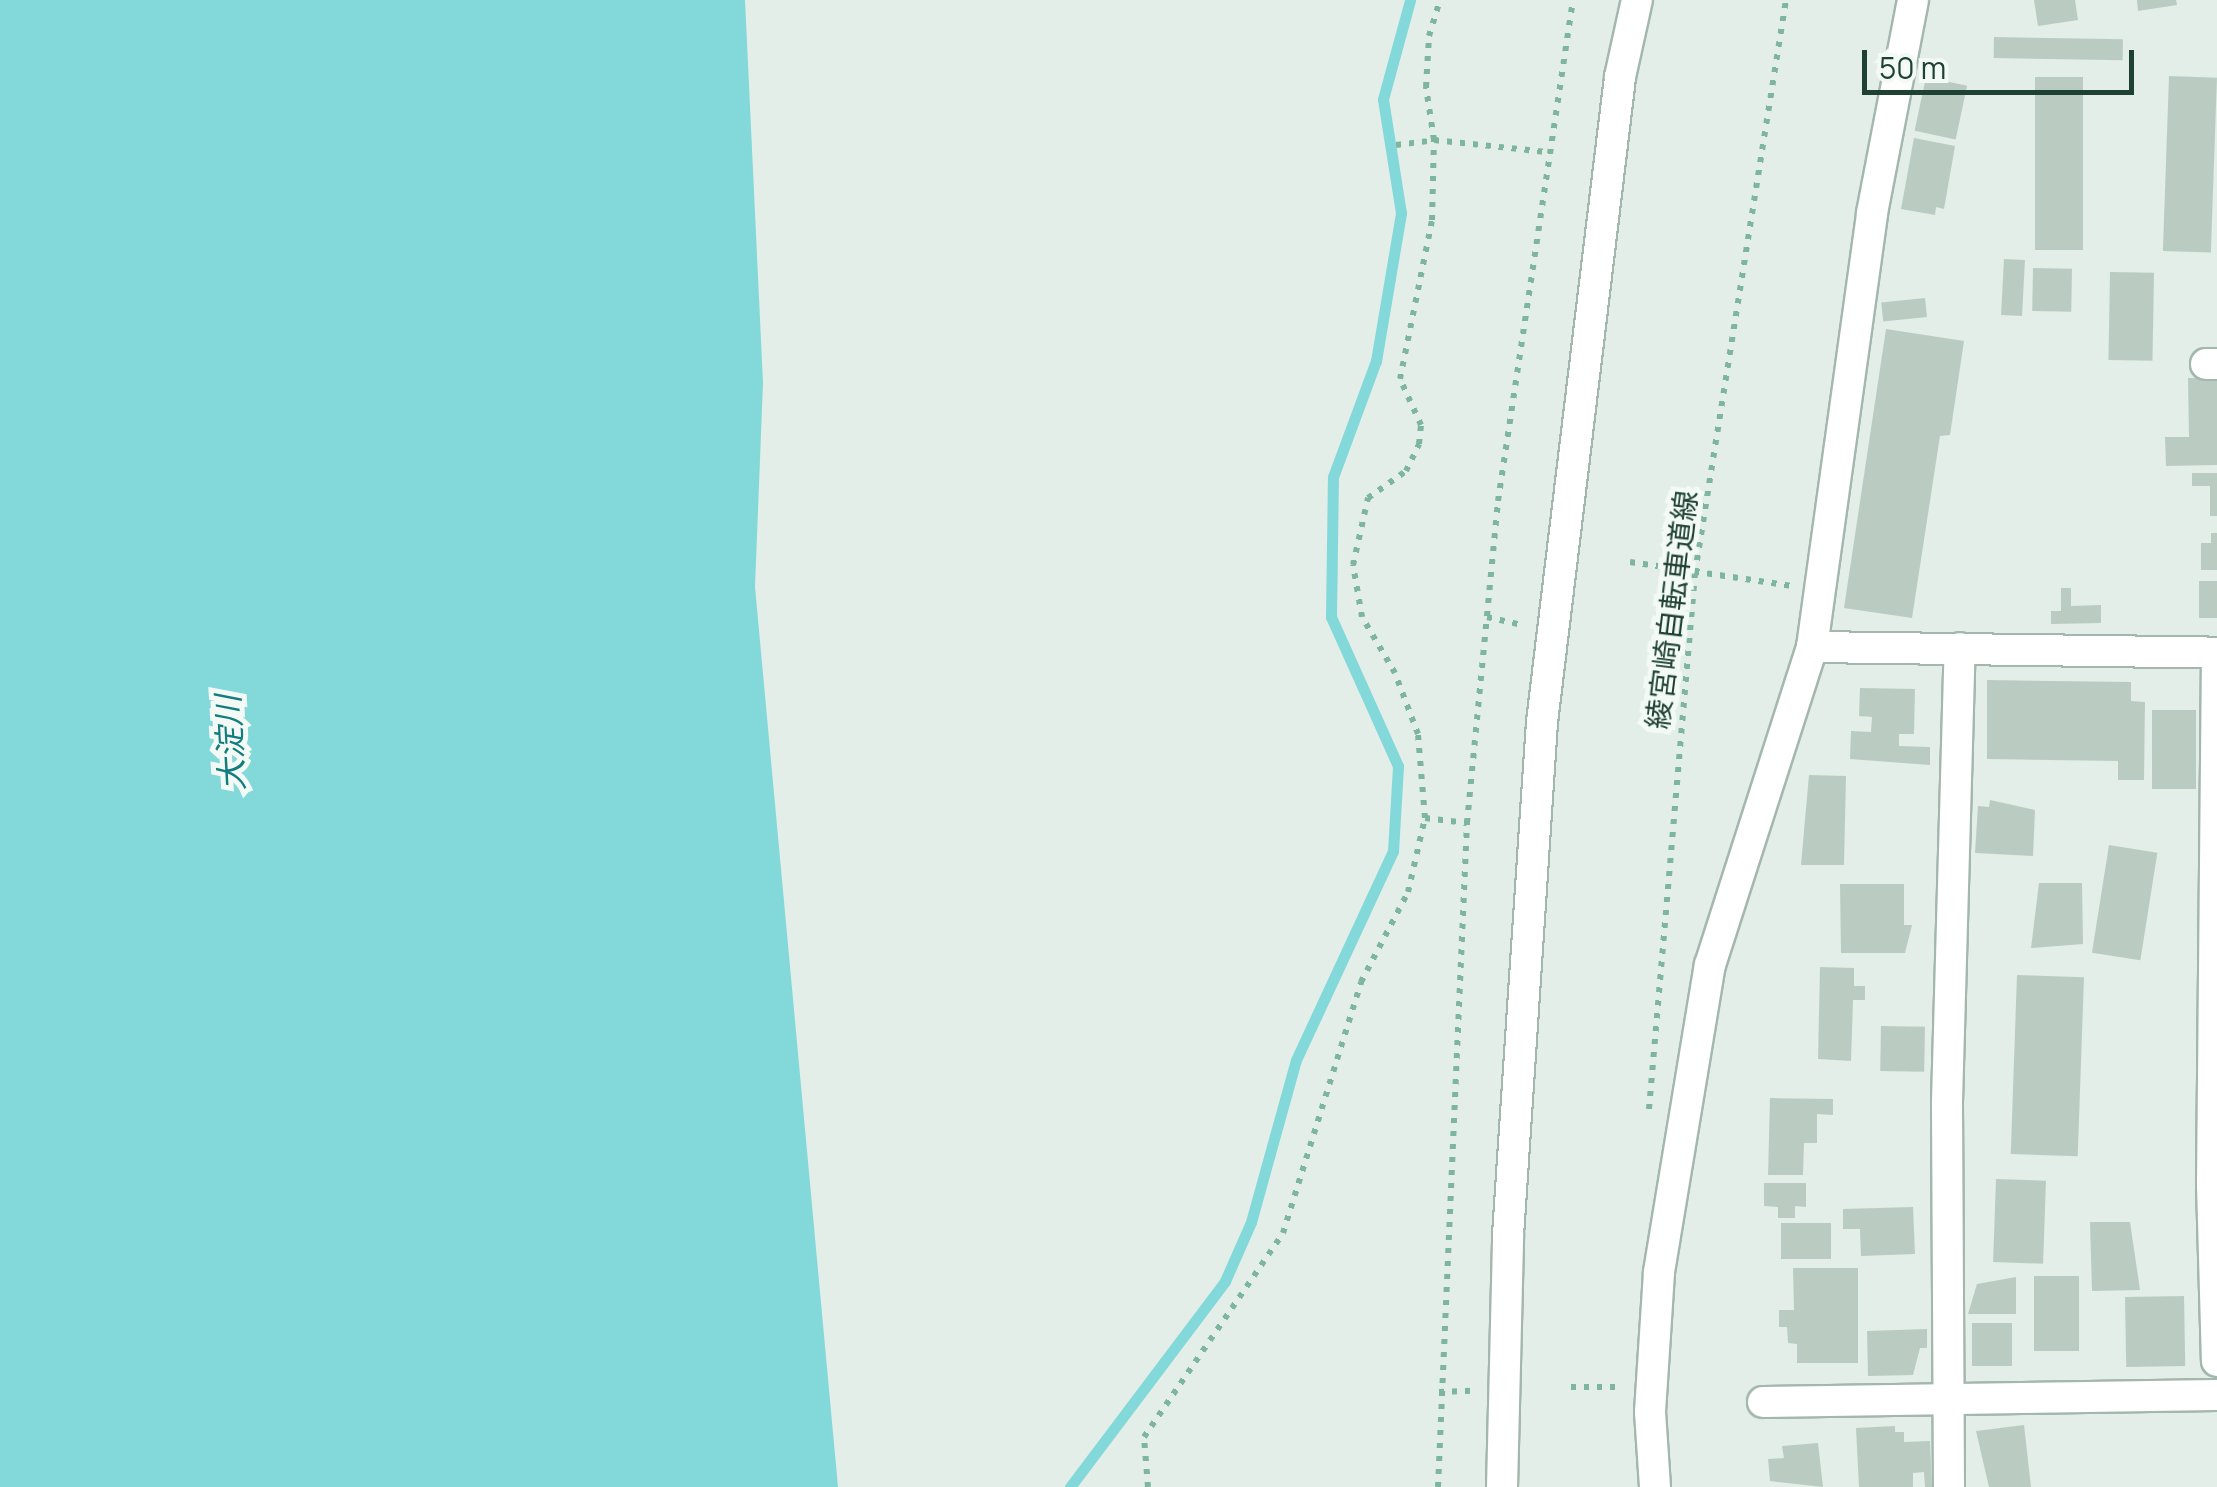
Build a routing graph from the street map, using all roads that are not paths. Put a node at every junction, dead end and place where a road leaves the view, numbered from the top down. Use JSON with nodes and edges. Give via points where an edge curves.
{"nodes":[{"id":1,"x":1636,"y":0,"type":"edge"},
{"id":2,"x":1913,"y":0,"type":"edge"},
{"id":3,"x":1812,"y":647,"type":"junction"},
{"id":4,"x":1960,"y":648,"type":"junction"},
{"id":5,"x":2217,"y":652,"type":"edge"},
{"id":6,"x":2217,"y":1361,"type":"edge"},
{"id":7,"x":2217,"y":1395,"type":"edge"},
{"id":8,"x":1948,"y":1398,"type":"junction"},
{"id":9,"x":1763,"y":1402,"type":"dead end"},
{"id":10,"x":1653,"y":1485,"type":"edge"},
{"id":11,"x":1502,"y":1487,"type":"edge"},
{"id":12,"x":1949,"y":1487,"type":"edge"}],
"edges":[{"from":1,"to":11,"type":"street","via":[[1620,77],[1542,722],[1508,1235]]},
{"from":2,"to":3,"type":"street","via":[[1872,213]]},
{"from":3,"to":4,"type":"street"},
{"from":3,"to":10,"type":"street","via":[[1710,965],[1659,1272],[1650,1412]]},
{"from":4,"to":5,"type":"street"},
{"from":4,"to":8,"type":"street","via":[[1948,1066]]},
{"from":5,"to":6,"type":"street"},
{"from":7,"to":8,"type":"street"},
{"from":8,"to":9,"type":"street"},
{"from":8,"to":12,"type":"street"}]}
